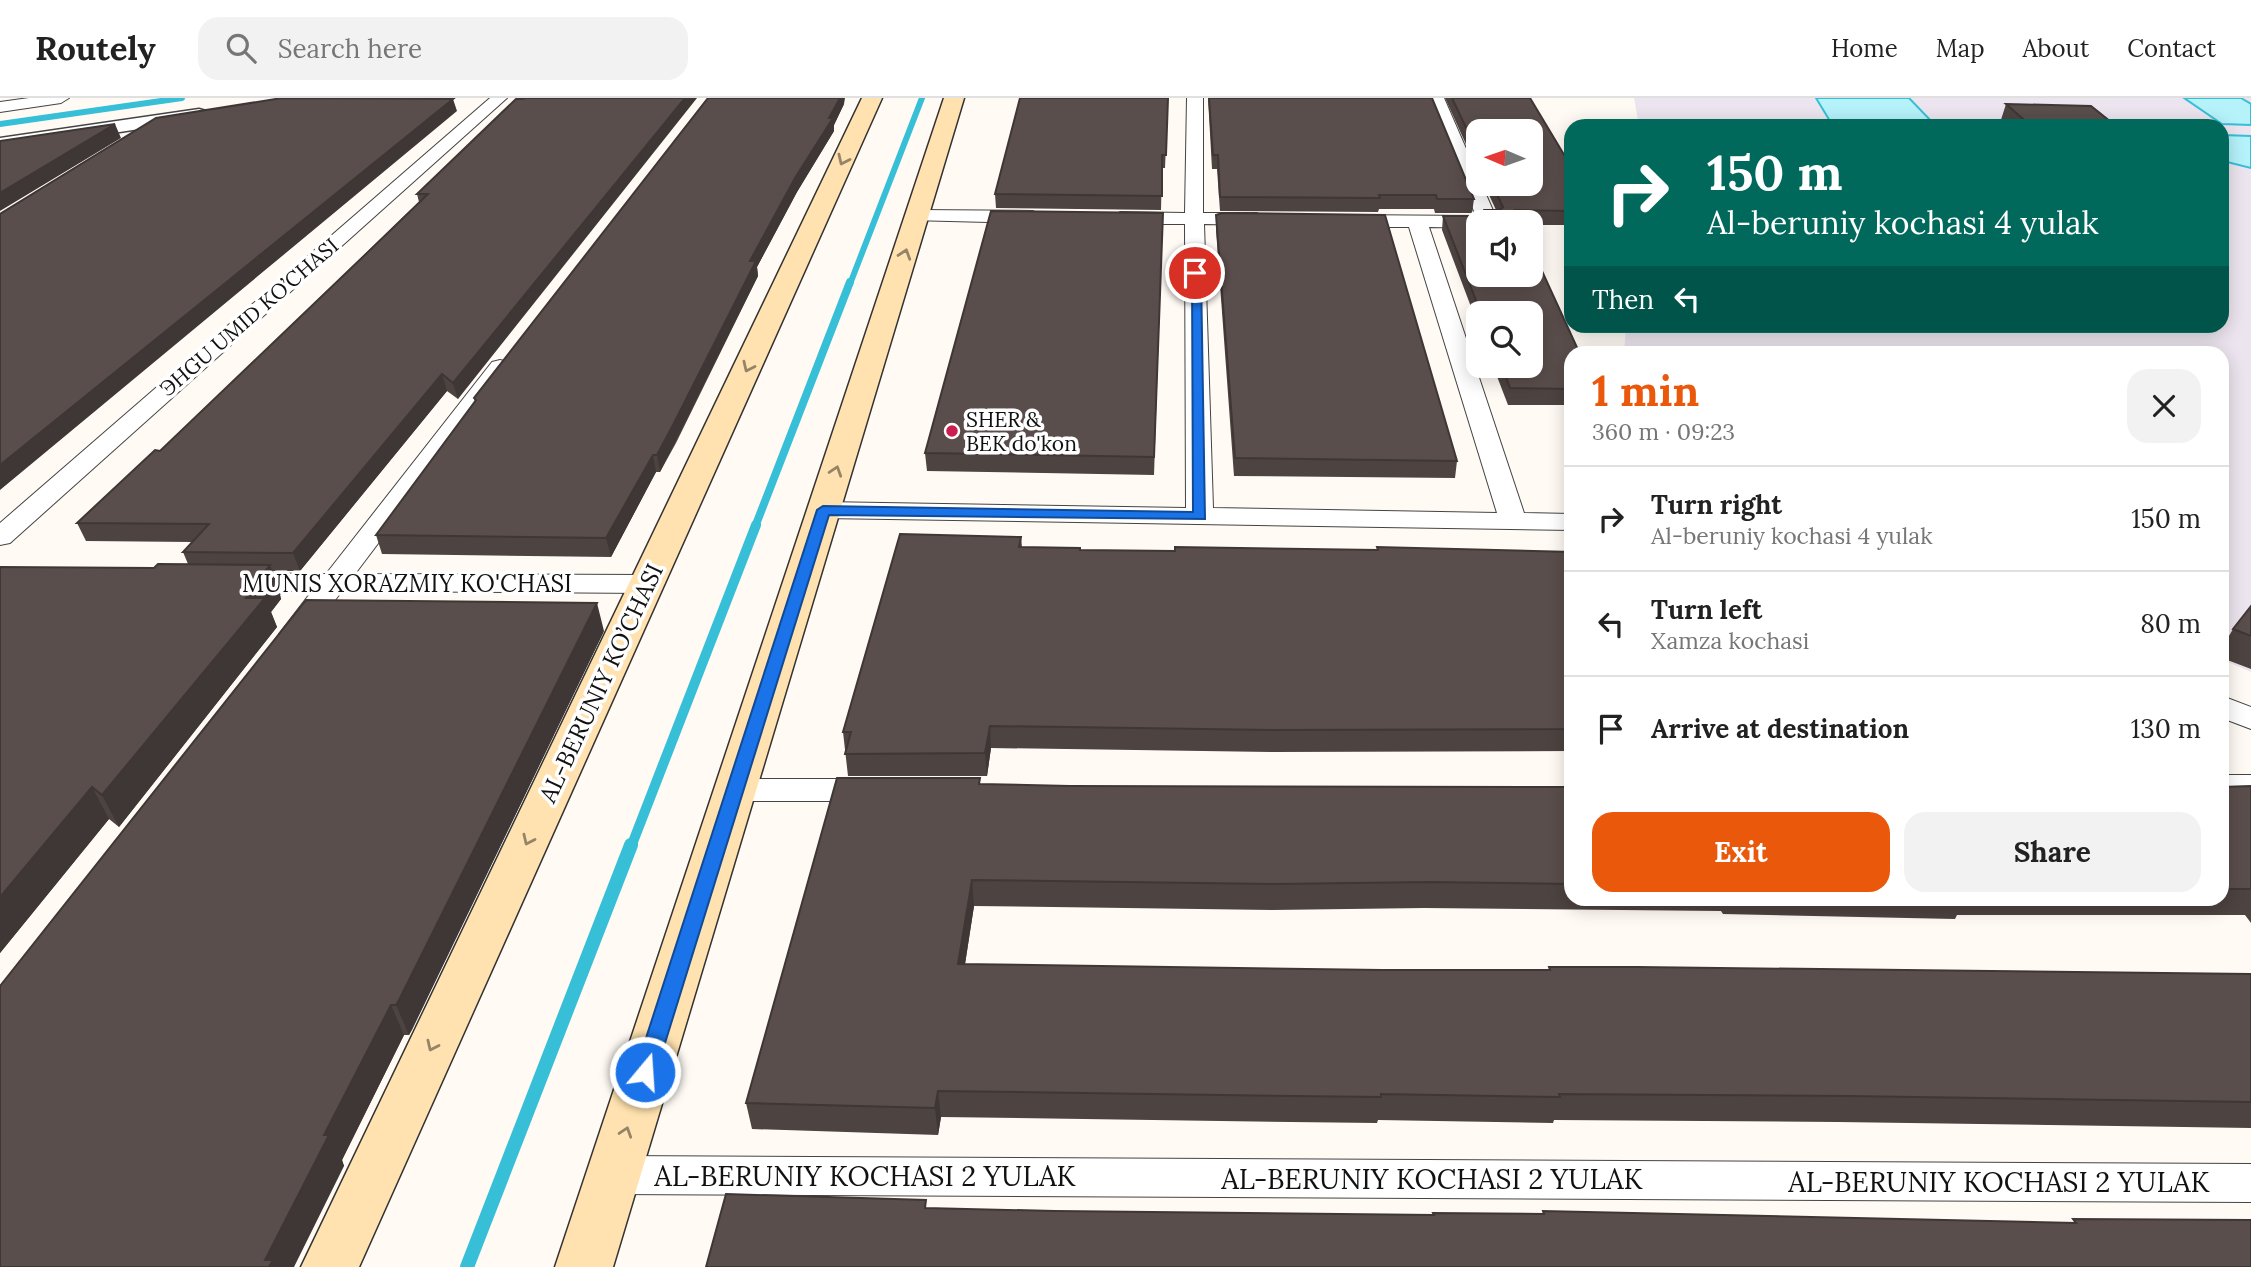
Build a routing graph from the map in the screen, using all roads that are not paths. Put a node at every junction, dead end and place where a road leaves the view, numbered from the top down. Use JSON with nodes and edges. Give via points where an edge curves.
{"nodes":[{"id":1,"x":61,"y":98,"type":"edge"},
{"id":2,"x":499,"y":98,"type":"edge"},
{"id":3,"x":872,"y":98,"type":"edge"},
{"id":4,"x":954,"y":98,"type":"edge"},
{"id":5,"x":1195,"y":98,"type":"edge"},
{"id":6,"x":1436,"y":98,"type":"edge"},
{"id":7,"x":0,"y":107,"type":"edge"},
{"id":8,"x":215,"y":113,"type":"edge"},
{"id":9,"x":161,"y":121,"type":"junction"},
{"id":10,"x":0,"y":144,"type":"edge"},
{"id":11,"x":120,"y":147,"type":"edge"},
{"id":12,"x":1483,"y":210,"type":"edge"},
{"id":13,"x":917,"y":216,"type":"junction"},
{"id":14,"x":1056,"y":217,"type":"edge"},
{"id":15,"x":1097,"y":218,"type":"edge"},
{"id":16,"x":1194,"y":219,"type":"junction"},
{"id":17,"x":1278,"y":220,"type":"edge"},
{"id":18,"x":1320,"y":220,"type":"edge"},
{"id":19,"x":1417,"y":222,"type":"junction"},
{"id":20,"x":1466,"y":222,"type":"edge"},
{"id":21,"x":520,"y":342,"type":"edge"},
{"id":22,"x":823,"y":510,"type":"junction"},
{"id":23,"x":1200,"y":516,"type":"junction"},
{"id":24,"x":1513,"y":522,"type":"junction"},
{"id":25,"x":1564,"y":522,"type":"edge"},
{"id":26,"x":0,"y":537,"type":"edge"},
{"id":27,"x":209,"y":582,"type":"edge"},
{"id":28,"x":334,"y":582,"type":"junction"},
{"id":29,"x":647,"y":584,"type":"junction"},
{"id":30,"x":274,"y":659,"type":"edge"},
{"id":31,"x":2229,"y":709,"type":"edge"},
{"id":32,"x":2251,"y":719,"type":"edge"},
{"id":33,"x":2229,"y":786,"type":"edge"},
{"id":34,"x":2251,"y":786,"type":"edge"},
{"id":35,"x":735,"y":790,"type":"junction"},
{"id":36,"x":902,"y":790,"type":"edge"},
{"id":37,"x":613,"y":1174,"type":"junction"},
{"id":38,"x":2251,"y":1183,"type":"edge"},
{"id":39,"x":330,"y":1267,"type":"edge"},
{"id":40,"x":584,"y":1267,"type":"edge"}],
"edges":[{"from":1,"to":7,"type":"street"},
{"from":2,"to":26,"type":"street","name":"ЭHGU UMID KO’CHASI"},
{"from":3,"to":29,"type":"main road","name":"AL-BERUNIY KO’CHASI","one_way":true},
{"from":4,"to":13,"type":"main road"},
{"from":5,"to":16,"type":"street"},
{"from":6,"to":12,"type":"street"},
{"from":8,"to":9,"type":"street"},
{"from":9,"to":10,"type":"street"},
{"from":9,"to":11,"type":"street"},
{"from":13,"to":14,"type":"street"},
{"from":22,"to":13,"type":"main road","one_way":true},
{"from":15,"to":16,"type":"street"},
{"from":16,"to":17,"type":"street"},
{"from":16,"to":23,"type":"street"},
{"from":18,"to":19,"type":"street"},
{"from":19,"to":20,"type":"street"},
{"from":19,"to":24,"type":"street"},
{"from":21,"to":28,"type":"street"},
{"from":22,"to":23,"type":"street"},
{"from":22,"to":35,"type":"main road"},
{"from":23,"to":24,"type":"street"},
{"from":24,"to":25,"type":"street"},
{"from":27,"to":28,"type":"street","name":"MUNIS XORAZMIY KO'CHASI"},
{"from":28,"to":29,"type":"street","name":"MUNIS XORAZMIY KO'CHASI"},
{"from":28,"to":30,"type":"street"},
{"from":29,"to":39,"type":"main road","name":"AL-BERUNIY KO’CHASI","one_way":true},
{"from":31,"to":32,"type":"street"},
{"from":33,"to":34,"type":"street"},
{"from":35,"to":36,"type":"street"},
{"from":37,"to":35,"type":"main road","one_way":true},
{"from":37,"to":38,"type":"street","name":"AL-BERUNIY KOCHASI 2 YULAK"},
{"from":37,"to":40,"type":"main road"}]}
